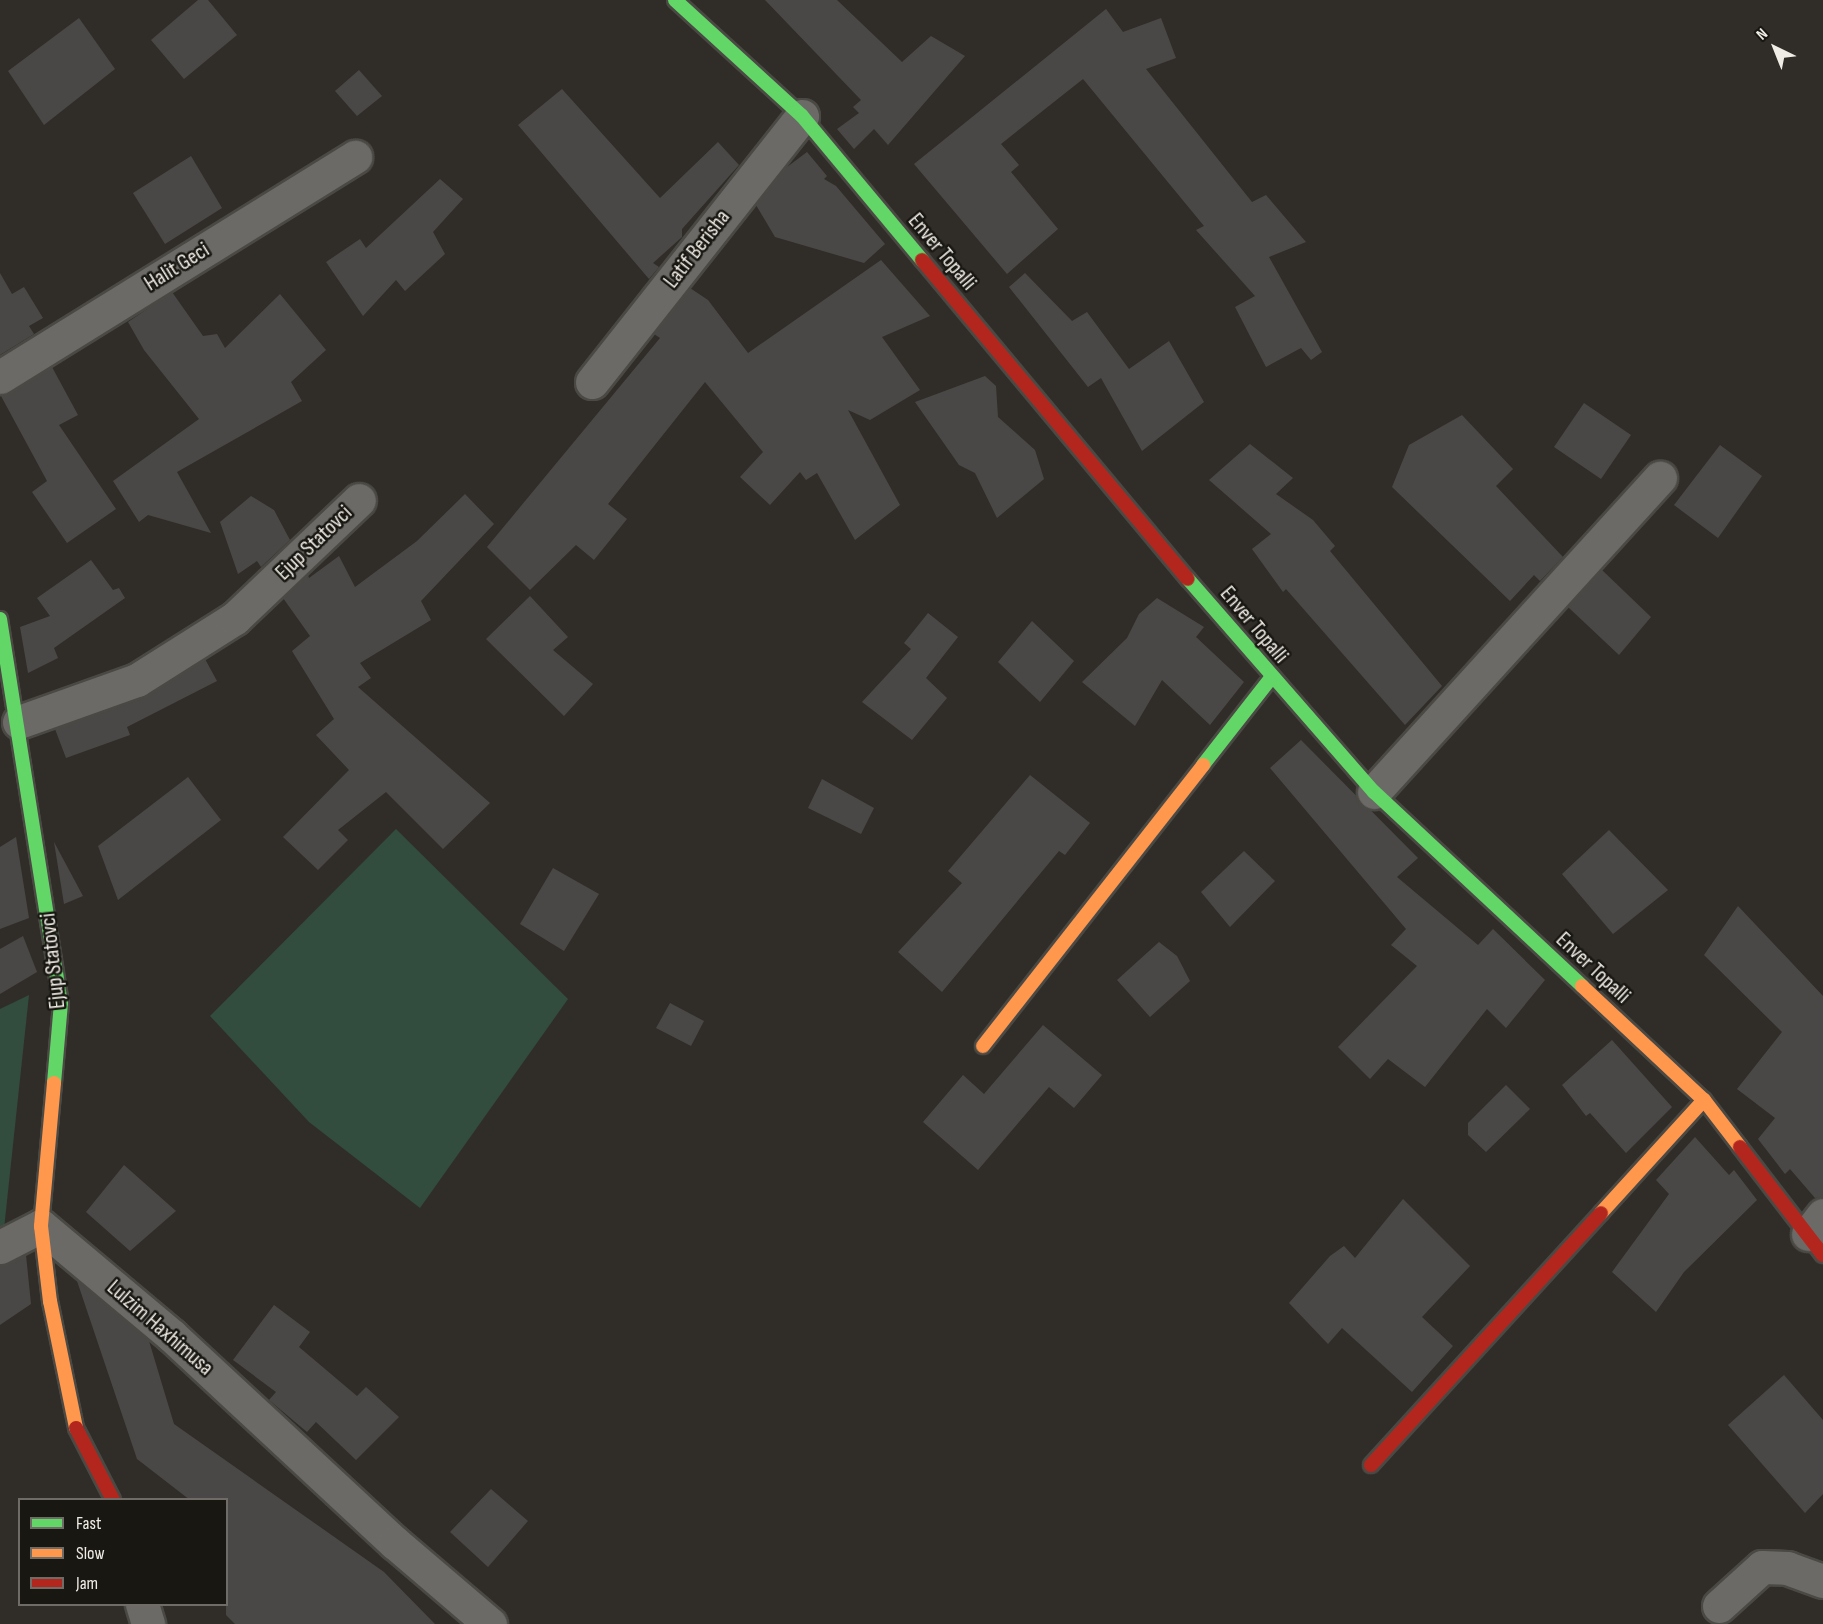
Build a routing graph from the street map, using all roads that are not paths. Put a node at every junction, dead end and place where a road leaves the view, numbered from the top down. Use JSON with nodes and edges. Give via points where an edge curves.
{"nodes":[{"id":1,"x":675,"y":0,"type":"edge"},
{"id":2,"x":802,"y":116,"type":"junction"},
{"id":3,"x":355,"y":157,"type":"dead end"},
{"id":4,"x":0,"y":377,"type":"edge"},
{"id":5,"x":592,"y":382,"type":"dead end"},
{"id":6,"x":1660,"y":478,"type":"dead end"},
{"id":7,"x":358,"y":500,"type":"dead end"},
{"id":8,"x":0,"y":619,"type":"edge"},
{"id":9,"x":1271,"y":678,"type":"junction"},
{"id":10,"x":19,"y":722,"type":"junction"},
{"id":11,"x":1374,"y":792,"type":"junction"},
{"id":12,"x":983,"y":1046,"type":"dead end"},
{"id":13,"x":1704,"y":1100,"type":"junction"},
{"id":14,"x":41,"y":1226,"type":"junction"},
{"id":15,"x":1818,"y":1235,"type":"edge"},
{"id":16,"x":0,"y":1247,"type":"edge"},
{"id":17,"x":1371,"y":1465,"type":"dead end"},
{"id":18,"x":112,"y":1498,"type":"edge"},
{"id":19,"x":1823,"y":1581,"type":"edge"},
{"id":20,"x":142,"y":1606,"type":"edge"},
{"id":21,"x":1719,"y":1606,"type":"dead end"},
{"id":22,"x":148,"y":1624,"type":"edge"},
{"id":23,"x":490,"y":1624,"type":"edge"}],
"edges":[{"from":1,"to":2,"type":"street","name":"Enver Topalli"},
{"from":2,"to":5,"type":"street","name":"Latif Berisha"},
{"from":2,"to":9,"type":"street","name":"Enver Topalli"},
{"from":3,"to":4,"type":"street","name":"Halit Geci"},
{"from":6,"to":11,"type":"street"},
{"from":7,"to":10,"type":"street","name":"Ejup Statovci","via":[[235,618],[137,680]]},
{"from":8,"to":10,"type":"street","name":"Ejup Statovci"},
{"from":9,"to":11,"type":"street","name":"Enver Topalli"},
{"from":9,"to":12,"type":"street"},
{"from":10,"to":14,"type":"street","name":"Ejup Statovci","via":[[61,1003]]},
{"from":11,"to":13,"type":"street","name":"Enver Topalli"},
{"from":13,"to":15,"type":"street","name":"Enver Topalli"},
{"from":13,"to":17,"type":"street"},
{"from":14,"to":16,"type":"street"},
{"from":14,"to":18,"type":"street","via":[[50,1301],[72,1418]]},
{"from":14,"to":23,"type":"street","name":"Lulzim Haxhimusa","via":[[172,1336],[395,1543]]},
{"from":19,"to":21,"type":"street","via":[[1787,1568],[1762,1567]]},
{"from":20,"to":22,"type":"street"}]}
